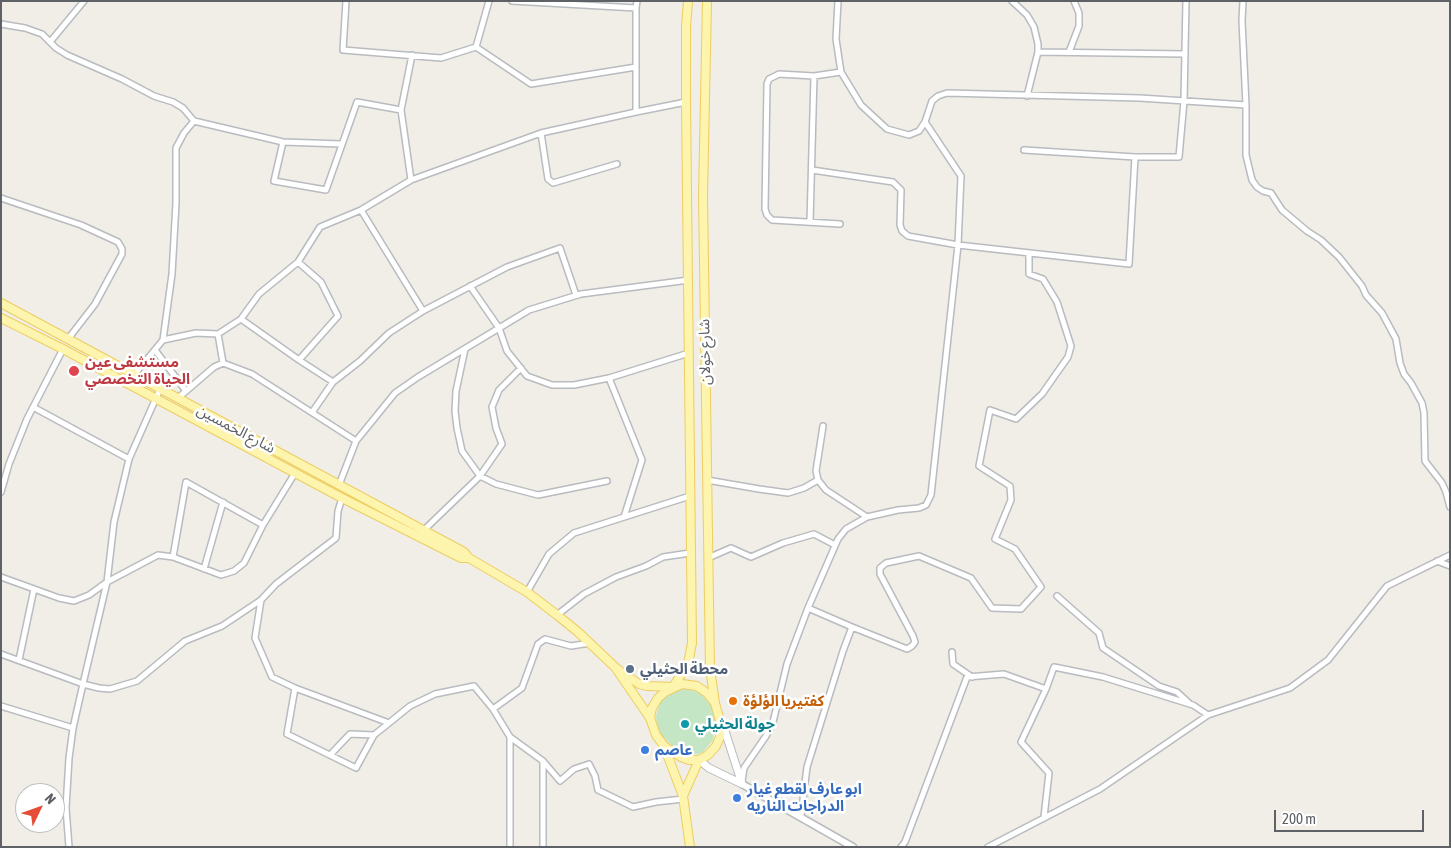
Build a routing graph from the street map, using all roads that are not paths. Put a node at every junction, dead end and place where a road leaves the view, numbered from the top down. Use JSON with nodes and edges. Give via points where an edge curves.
{"nodes":[{"id":1,"x":84,"y":1,"type":"edge"},
{"id":2,"x":346,"y":1,"type":"edge"},
{"id":3,"x":489,"y":1,"type":"edge"},
{"id":4,"x":512,"y":1,"type":"edge"},
{"id":5,"x":637,"y":1,"type":"edge"},
{"id":6,"x":688,"y":1,"type":"edge"},
{"id":7,"x":707,"y":1,"type":"edge"},
{"id":8,"x":838,"y":1,"type":"edge"},
{"id":9,"x":1012,"y":1,"type":"edge"},
{"id":10,"x":1074,"y":1,"type":"edge"},
{"id":11,"x":1186,"y":1,"type":"edge"},
{"id":12,"x":1243,"y":1,"type":"edge"},
{"id":13,"x":636,"y":8,"type":"junction"},
{"id":14,"x":1,"y":24,"type":"edge"},
{"id":15,"x":50,"y":42,"type":"junction"},
{"id":16,"x":476,"y":47,"type":"junction"},
{"id":17,"x":1038,"y":52,"type":"junction"},
{"id":18,"x":1068,"y":52,"type":"junction"},
{"id":19,"x":1185,"y":54,"type":"junction"},
{"id":20,"x":412,"y":55,"type":"junction"},
{"id":21,"x":636,"y":67,"type":"junction"},
{"id":22,"x":841,"y":72,"type":"junction"},
{"id":23,"x":814,"y":76,"type":"junction"},
{"id":24,"x":1028,"y":96,"type":"junction"},
{"id":25,"x":1184,"y":101,"type":"junction"},
{"id":26,"x":686,"y":102,"type":"junction"},
{"id":27,"x":1246,"y":105,"type":"junction"},
{"id":28,"x":401,"y":110,"type":"junction"},
{"id":29,"x":636,"y":112,"type":"junction"},
{"id":30,"x":194,"y":121,"type":"junction"},
{"id":31,"x":925,"y":122,"type":"junction"},
{"id":32,"x":541,"y":133,"type":"junction"},
{"id":33,"x":283,"y":142,"type":"junction"},
{"id":34,"x":342,"y":144,"type":"junction"},
{"id":35,"x":1024,"y":150,"type":"dead end"},
{"id":36,"x":1135,"y":157,"type":"junction"},
{"id":37,"x":617,"y":164,"type":"dead end"},
{"id":38,"x":812,"y":170,"type":"junction"},
{"id":39,"x":411,"y":180,"type":"junction"},
{"id":40,"x":688,"y":192,"type":"junction"},
{"id":41,"x":703,"y":196,"type":"junction"},
{"id":42,"x":1,"y":198,"type":"edge"},
{"id":43,"x":361,"y":210,"type":"junction"},
{"id":44,"x":810,"y":222,"type":"junction"},
{"id":45,"x":840,"y":224,"type":"dead end"},
{"id":46,"x":958,"y":245,"type":"junction"},
{"id":47,"x":1029,"y":253,"type":"junction"},
{"id":48,"x":298,"y":262,"type":"junction"},
{"id":49,"x":689,"y":280,"type":"junction"},
{"id":50,"x":470,"y":286,"type":"junction"},
{"id":51,"x":576,"y":295,"type":"junction"},
{"id":52,"x":1,"y":303,"type":"edge"},
{"id":53,"x":422,"y":311,"type":"junction"},
{"id":54,"x":29,"y":317,"type":"junction"},
{"id":55,"x":1,"y":318,"type":"edge"},
{"id":56,"x":241,"y":319,"type":"junction"},
{"id":57,"x":499,"y":328,"type":"junction"},
{"id":58,"x":25,"y":329,"type":"junction"},
{"id":59,"x":218,"y":334,"type":"junction"},
{"id":60,"x":68,"y":339,"type":"junction"},
{"id":61,"x":163,"y":340,"type":"junction"},
{"id":62,"x":63,"y":349,"type":"junction"},
{"id":63,"x":465,"y":349,"type":"junction"},
{"id":64,"x":155,"y":350,"type":"junction"},
{"id":65,"x":689,"y":353,"type":"junction"},
{"id":66,"x":299,"y":360,"type":"junction"},
{"id":67,"x":223,"y":363,"type":"junction"},
{"id":68,"x":521,"y":368,"type":"junction"},
{"id":69,"x":134,"y":375,"type":"junction"},
{"id":70,"x":609,"y":378,"type":"junction"},
{"id":71,"x":333,"y":382,"type":"junction"},
{"id":72,"x":160,"y":389,"type":"junction"},
{"id":73,"x":186,"y":391,"type":"junction"},
{"id":74,"x":178,"y":398,"type":"junction"},
{"id":75,"x":155,"y":399,"type":"junction"},
{"id":76,"x":33,"y":407,"type":"junction"},
{"id":77,"x":313,"y":411,"type":"junction"},
{"id":78,"x":823,"y":426,"type":"dead end"},
{"id":79,"x":356,"y":441,"type":"junction"},
{"id":80,"x":129,"y":459,"type":"junction"},
{"id":81,"x":295,"y":473,"type":"junction"},
{"id":82,"x":480,"y":476,"type":"junction"},
{"id":83,"x":707,"y":480,"type":"junction"},
{"id":84,"x":818,"y":480,"type":"junction"},
{"id":85,"x":607,"y":481,"type":"dead end"},
{"id":86,"x":339,"y":485,"type":"junction"},
{"id":87,"x":2,"y":490,"type":"edge"},
{"id":88,"x":690,"y":496,"type":"junction"},
{"id":89,"x":342,"y":498,"type":"junction"},
{"id":90,"x":223,"y":502,"type":"junction"},
{"id":91,"x":1450,"y":507,"type":"edge"},
{"id":92,"x":624,"y":517,"type":"junction"},
{"id":93,"x":867,"y":517,"type":"junction"},
{"id":94,"x":264,"y":525,"type":"junction"},
{"id":95,"x":424,"y":530,"type":"junction"},
{"id":96,"x":835,"y":545,"type":"junction"},
{"id":97,"x":690,"y":553,"type":"junction"},
{"id":98,"x":1450,"y":555,"type":"edge"},
{"id":99,"x":173,"y":557,"type":"junction"},
{"id":100,"x":470,"y":558,"type":"junction"},
{"id":101,"x":708,"y":558,"type":"junction"},
{"id":102,"x":1437,"y":562,"type":"junction"},
{"id":103,"x":1450,"y":566,"type":"edge"},
{"id":104,"x":204,"y":569,"type":"junction"},
{"id":105,"x":1,"y":577,"type":"edge"},
{"id":106,"x":107,"y":582,"type":"junction"},
{"id":107,"x":34,"y":589,"type":"junction"},
{"id":108,"x":527,"y":592,"type":"junction"},
{"id":109,"x":1057,"y":596,"type":"dead end"},
{"id":110,"x":261,"y":600,"type":"junction"},
{"id":111,"x":808,"y":608,"type":"junction"},
{"id":112,"x":558,"y":615,"type":"junction"},
{"id":113,"x":852,"y":627,"type":"junction"},
{"id":114,"x":590,"y":644,"type":"junction"},
{"id":115,"x":952,"y":652,"type":"dead end"},
{"id":116,"x":1,"y":654,"type":"edge"},
{"id":117,"x":19,"y":660,"type":"junction"},
{"id":118,"x":616,"y":668,"type":"junction"},
{"id":119,"x":972,"y":677,"type":"junction"},
{"id":120,"x":83,"y":684,"type":"junction"},
{"id":121,"x":673,"y":687,"type":"junction"},
{"id":122,"x":295,"y":688,"type":"junction"},
{"id":123,"x":1046,"y":689,"type":"junction"},
{"id":124,"x":715,"y":702,"type":"junction"},
{"id":125,"x":1,"y":706,"type":"edge"},
{"id":126,"x":1193,"y":706,"type":"junction"},
{"id":127,"x":492,"y":709,"type":"junction"},
{"id":128,"x":1208,"y":715,"type":"junction"},
{"id":129,"x":650,"y":718,"type":"junction"},
{"id":130,"x":720,"y":721,"type":"junction"},
{"id":131,"x":389,"y":723,"type":"junction"},
{"id":132,"x":72,"y":728,"type":"junction"},
{"id":133,"x":374,"y":735,"type":"junction"},
{"id":134,"x":510,"y":737,"type":"junction"},
{"id":135,"x":664,"y":746,"type":"junction"},
{"id":136,"x":330,"y":755,"type":"junction"},
{"id":137,"x":700,"y":760,"type":"junction"},
{"id":138,"x":543,"y":761,"type":"junction"},
{"id":139,"x":742,"y":784,"type":"junction"},
{"id":140,"x":683,"y":797,"type":"junction"},
{"id":141,"x":802,"y":816,"type":"junction"},
{"id":142,"x":1044,"y":817,"type":"junction"},
{"id":143,"x":69,"y":847,"type":"edge"},
{"id":144,"x":510,"y":847,"type":"edge"},
{"id":145,"x":543,"y":847,"type":"edge"},
{"id":146,"x":690,"y":847,"type":"edge"},
{"id":147,"x":853,"y":847,"type":"edge"},
{"id":148,"x":901,"y":847,"type":"edge"},
{"id":149,"x":988,"y":847,"type":"edge"}],
"edges":[{"from":1,"to":15,"type":"street"},
{"from":2,"to":20,"type":"street","via":[[343,50]]},
{"from":3,"to":16,"type":"street"},
{"from":4,"to":13,"type":"street"},
{"from":5,"to":13,"type":"street"},
{"from":6,"to":26,"type":"main road","name":"شارع خولان"},
{"from":7,"to":41,"type":"main road","name":"شارع خولان"},
{"from":8,"to":22,"type":"street","via":[[836,40]]},
{"from":9,"to":17,"type":"street","via":[[1034,27]]},
{"from":10,"to":18,"type":"street","via":[[1079,13],[1079,26]]},
{"from":11,"to":19,"type":"street"},
{"from":12,"to":27,"type":"street"},
{"from":13,"to":21,"type":"street"},
{"from":14,"to":15,"type":"street","via":[[26,28],[42,34]]},
{"from":15,"to":30,"type":"street","via":[[66,55],[173,102]]},
{"from":16,"to":20,"type":"street","via":[[441,58]]},
{"from":16,"to":21,"type":"street","via":[[531,84]]},
{"from":17,"to":18,"type":"street"},
{"from":17,"to":24,"type":"street"},
{"from":18,"to":19,"type":"street"},
{"from":19,"to":25,"type":"street"},
{"from":20,"to":28,"type":"street"},
{"from":21,"to":29,"type":"street"},
{"from":22,"to":23,"type":"street"},
{"from":22,"to":31,"type":"street","via":[[861,105],[887,130],[910,135]]},
{"from":23,"to":38,"type":"street"},
{"from":23,"to":44,"type":"street","via":[[779,74],[766,84],[765,209],[772,220]]},
{"from":24,"to":25,"type":"street"},
{"from":24,"to":31,"type":"street","via":[[947,93],[932,101]]},
{"from":25,"to":27,"type":"street"},
{"from":25,"to":36,"type":"street","via":[[1180,157]]},
{"from":26,"to":29,"type":"street"},
{"from":26,"to":40,"type":"main road","name":"شارع خولان"},
{"from":27,"to":91,"type":"street","via":[[1246,155],[1252,180],[1257,187],[1271,193],[1282,210],[1339,257],[1382,313],[1396,339],[1404,374],[1422,403],[1425,462],[1442,483]]},
{"from":28,"to":34,"type":"street","via":[[356,102]]},
{"from":28,"to":39,"type":"street"},
{"from":29,"to":32,"type":"street"},
{"from":30,"to":33,"type":"street"},
{"from":30,"to":61,"type":"street","via":[[176,148],[172,274]]},
{"from":31,"to":46,"type":"street","via":[[961,176]]},
{"from":32,"to":37,"type":"street","via":[[548,179],[553,183]]},
{"from":32,"to":39,"type":"street"},
{"from":33,"to":34,"type":"street"},
{"from":33,"to":34,"type":"street","via":[[274,181],[326,190]]},
{"from":35,"to":36,"type":"street"},
{"from":36,"to":47,"type":"street","via":[[1130,264]]},
{"from":38,"to":44,"type":"street"},
{"from":38,"to":46,"type":"street","via":[[893,182],[901,190],[902,231],[908,236]]},
{"from":39,"to":43,"type":"street"},
{"from":40,"to":41,"type":"main road"},
{"from":40,"to":49,"type":"main road","name":"شارع خولان"},
{"from":41,"to":83,"type":"main road","name":"شارع خولان"},
{"from":42,"to":60,"type":"street","via":[[81,225],[118,242],[122,249],[95,304]]},
{"from":43,"to":48,"type":"street","via":[[320,227]]},
{"from":43,"to":53,"type":"street"},
{"from":44,"to":45,"type":"street"},
{"from":46,"to":47,"type":"street"},
{"from":46,"to":93,"type":"street","via":[[931,495],[926,505],[919,508]]},
{"from":47,"to":113,"type":"street","via":[[1028,274],[1043,279],[1057,302],[1070,346],[1068,357],[1042,394],[1016,419],[990,410],[979,466],[1010,486],[1011,500],[995,539],[1015,550],[1041,587],[1021,609],[992,608],[971,578],[919,556],[886,562],[880,568],[880,574],[915,642],[907,649]]},
{"from":48,"to":56,"type":"street","via":[[260,294]]},
{"from":48,"to":66,"type":"street","via":[[321,282],[338,316]]},
{"from":49,"to":51,"type":"street"},
{"from":49,"to":65,"type":"main road","name":"شارع خولان"},
{"from":50,"to":51,"type":"street","via":[[507,267],[560,248]]},
{"from":50,"to":53,"type":"street"},
{"from":50,"to":57,"type":"street"},
{"from":51,"to":57,"type":"street","via":[[529,310]]},
{"from":52,"to":54,"type":"main road","name":"شارع الخمسين"},
{"from":53,"to":71,"type":"street","via":[[390,333]]},
{"from":54,"to":58,"type":"main road"},
{"from":54,"to":60,"type":"main road","name":"شارع الخمسين"},
{"from":55,"to":58,"type":"main road","name":"شارع الخمسين"},
{"from":56,"to":59,"type":"street"},
{"from":56,"to":66,"type":"street"},
{"from":57,"to":63,"type":"street"},
{"from":57,"to":68,"type":"street","via":[[506,351]]},
{"from":58,"to":62,"type":"main road","name":"شارع الخمسين"},
{"from":59,"to":61,"type":"street","via":[[196,333]]},
{"from":59,"to":67,"type":"street"},
{"from":60,"to":69,"type":"main road","name":"شارع الخمسين"},
{"from":61,"to":64,"type":"street"},
{"from":62,"to":75,"type":"main road","name":"شارع الخمسين"},
{"from":62,"to":76,"type":"street"},
{"from":63,"to":79,"type":"street","via":[[395,393]]},
{"from":63,"to":82,"type":"street","via":[[456,391],[457,428],[462,451]]},
{"from":64,"to":69,"type":"street"},
{"from":64,"to":73,"type":"street"},
{"from":65,"to":70,"type":"street"},
{"from":65,"to":88,"type":"main road","name":"شارع خولان"},
{"from":66,"to":71,"type":"street"},
{"from":67,"to":73,"type":"street"},
{"from":67,"to":77,"type":"street","via":[[252,374]]},
{"from":68,"to":70,"type":"street","via":[[527,376],[552,385],[574,385]]},
{"from":68,"to":82,"type":"street","via":[[499,390],[492,407],[502,444]]},
{"from":69,"to":72,"type":"main road","name":"شارع الخمسين"},
{"from":70,"to":92,"type":"street","via":[[642,460]]},
{"from":71,"to":77,"type":"street"},
{"from":72,"to":74,"type":"main road","name":"شارع الخمسين"},
{"from":72,"to":75,"type":"street"},
{"from":73,"to":74,"type":"street"},
{"from":74,"to":86,"type":"main road","name":"شارع الخمسين"},
{"from":75,"to":80,"type":"street"},
{"from":75,"to":81,"type":"main road","name":"شارع الخمسين"},
{"from":76,"to":80,"type":"street"},
{"from":76,"to":87,"type":"street","via":[[9,464]]},
{"from":77,"to":79,"type":"street"},
{"from":78,"to":84,"type":"street","via":[[816,471]]},
{"from":79,"to":86,"type":"street"},
{"from":80,"to":106,"type":"street","via":[[114,522]]},
{"from":81,"to":89,"type":"main road","name":"شارع الخمسين"},
{"from":81,"to":94,"type":"street"},
{"from":82,"to":85,"type":"street","via":[[496,484],[538,495]]},
{"from":82,"to":95,"type":"street"},
{"from":83,"to":84,"type":"street","via":[[788,493]]},
{"from":83,"to":101,"type":"main road","name":"شارع خولان"},
{"from":84,"to":93,"type":"street","via":[[826,490]]},
{"from":86,"to":95,"type":"main road","name":"شارع الخمسين"},
{"from":88,"to":92,"type":"street"},
{"from":88,"to":97,"type":"main road","name":"شارع خولان"},
{"from":89,"to":100,"type":"main road","name":"شارع الخمسين","via":[[461,558]]},
{"from":89,"to":110,"type":"street","via":[[336,538],[276,584]]},
{"from":90,"to":94,"type":"street"},
{"from":90,"to":99,"type":"street","via":[[186,482]]},
{"from":90,"to":104,"type":"street"},
{"from":92,"to":108,"type":"street","via":[[574,533],[549,554]]},
{"from":93,"to":96,"type":"street","via":[[846,529]]},
{"from":94,"to":104,"type":"street","via":[[244,563],[234,571],[221,575]]},
{"from":95,"to":100,"type":"main road","name":"شارع الخمسين"},
{"from":96,"to":101,"type":"street","via":[[814,534],[752,557],[731,548]]},
{"from":96,"to":111,"type":"street"},
{"from":97,"to":112,"type":"street","via":[[663,557],[616,577],[584,594]]},
{"from":97,"to":121,"type":"main road","name":"شارع خولان","via":[[691,653]]},
{"from":98,"to":102,"type":"street"},
{"from":99,"to":104,"type":"street"},
{"from":99,"to":106,"type":"street","via":[[158,555]]},
{"from":100,"to":108,"type":"main road","name":"شارع الخمسين"},
{"from":101,"to":124,"type":"main road","name":"شارع خولان","via":[[710,669]]},
{"from":102,"to":103,"type":"street"},
{"from":102,"to":128,"type":"street","via":[[1387,586],[1328,660],[1290,688]]},
{"from":105,"to":107,"type":"street"},
{"from":106,"to":107,"type":"street","via":[[74,601]]},
{"from":106,"to":120,"type":"street"},
{"from":107,"to":117,"type":"street"},
{"from":108,"to":112,"type":"main road","name":"شارع الخمسين"},
{"from":109,"to":126,"type":"street","via":[[1099,632],[1102,648],[1159,686],[1177,692]]},
{"from":110,"to":120,"type":"street","via":[[222,626],[185,641],[137,681],[110,689]]},
{"from":110,"to":122,"type":"street","via":[[254,638],[272,677]]},
{"from":111,"to":113,"type":"street"},
{"from":111,"to":139,"type":"street","via":[[787,664],[773,722],[744,768]]},
{"from":112,"to":114,"type":"main road","name":"شارع الخمسين"},
{"from":113,"to":141,"type":"street","via":[[807,767]]},
{"from":114,"to":118,"type":"main road","name":"شارع الخمسين"},
{"from":114,"to":127,"type":"street","via":[[571,646],[546,639],[538,644],[522,688]]},
{"from":115,"to":119,"type":"street","via":[[953,664]]},
{"from":116,"to":117,"type":"street"},
{"from":117,"to":120,"type":"street"},
{"from":118,"to":121,"type":"main road","name":"شارع الخمسين","via":[[639,684]]},
{"from":118,"to":129,"type":"main road","name":"شارع الخمسين"},
{"from":119,"to":123,"type":"street","via":[[1004,674]]},
{"from":119,"to":148,"type":"street","via":[[967,677]]},
{"from":120,"to":132,"type":"street"},
{"from":121,"to":124,"type":"main road","via":[[682,684],[697,686]]},
{"from":121,"to":129,"type":"main road","via":[[658,698]]},
{"from":122,"to":131,"type":"street"},
{"from":122,"to":136,"type":"street","via":[[287,734]]},
{"from":123,"to":126,"type":"street","via":[[1054,668],[1103,677]]},
{"from":123,"to":142,"type":"street","via":[[1021,742],[1049,773]]},
{"from":124,"to":130,"type":"main road"},
{"from":125,"to":132,"type":"street"},
{"from":126,"to":128,"type":"street"},
{"from":127,"to":131,"type":"street","via":[[474,686],[436,694],[410,706]]},
{"from":127,"to":134,"type":"street"},
{"from":128,"to":142,"type":"street","via":[[1100,789]]},
{"from":129,"to":135,"type":"main road"},
{"from":130,"to":137,"type":"main road","via":[[720,737],[716,746]]},
{"from":130,"to":139,"type":"main road"},
{"from":131,"to":133,"type":"street"},
{"from":132,"to":143,"type":"street","via":[[66,808]]},
{"from":133,"to":136,"type":"street","via":[[350,734]]},
{"from":133,"to":136,"type":"street","via":[[356,768]]},
{"from":134,"to":138,"type":"street"},
{"from":134,"to":144,"type":"street"},
{"from":135,"to":137,"type":"main road","via":[[681,757]]},
{"from":135,"to":140,"type":"main road"},
{"from":137,"to":139,"type":"main road"},
{"from":137,"to":140,"type":"main road"},
{"from":138,"to":140,"type":"street","via":[[560,781],[589,764],[598,790],[633,807]]},
{"from":138,"to":145,"type":"street"},
{"from":139,"to":141,"type":"street"},
{"from":140,"to":146,"type":"main road"},
{"from":141,"to":147,"type":"street"},
{"from":142,"to":149,"type":"street"}]}
